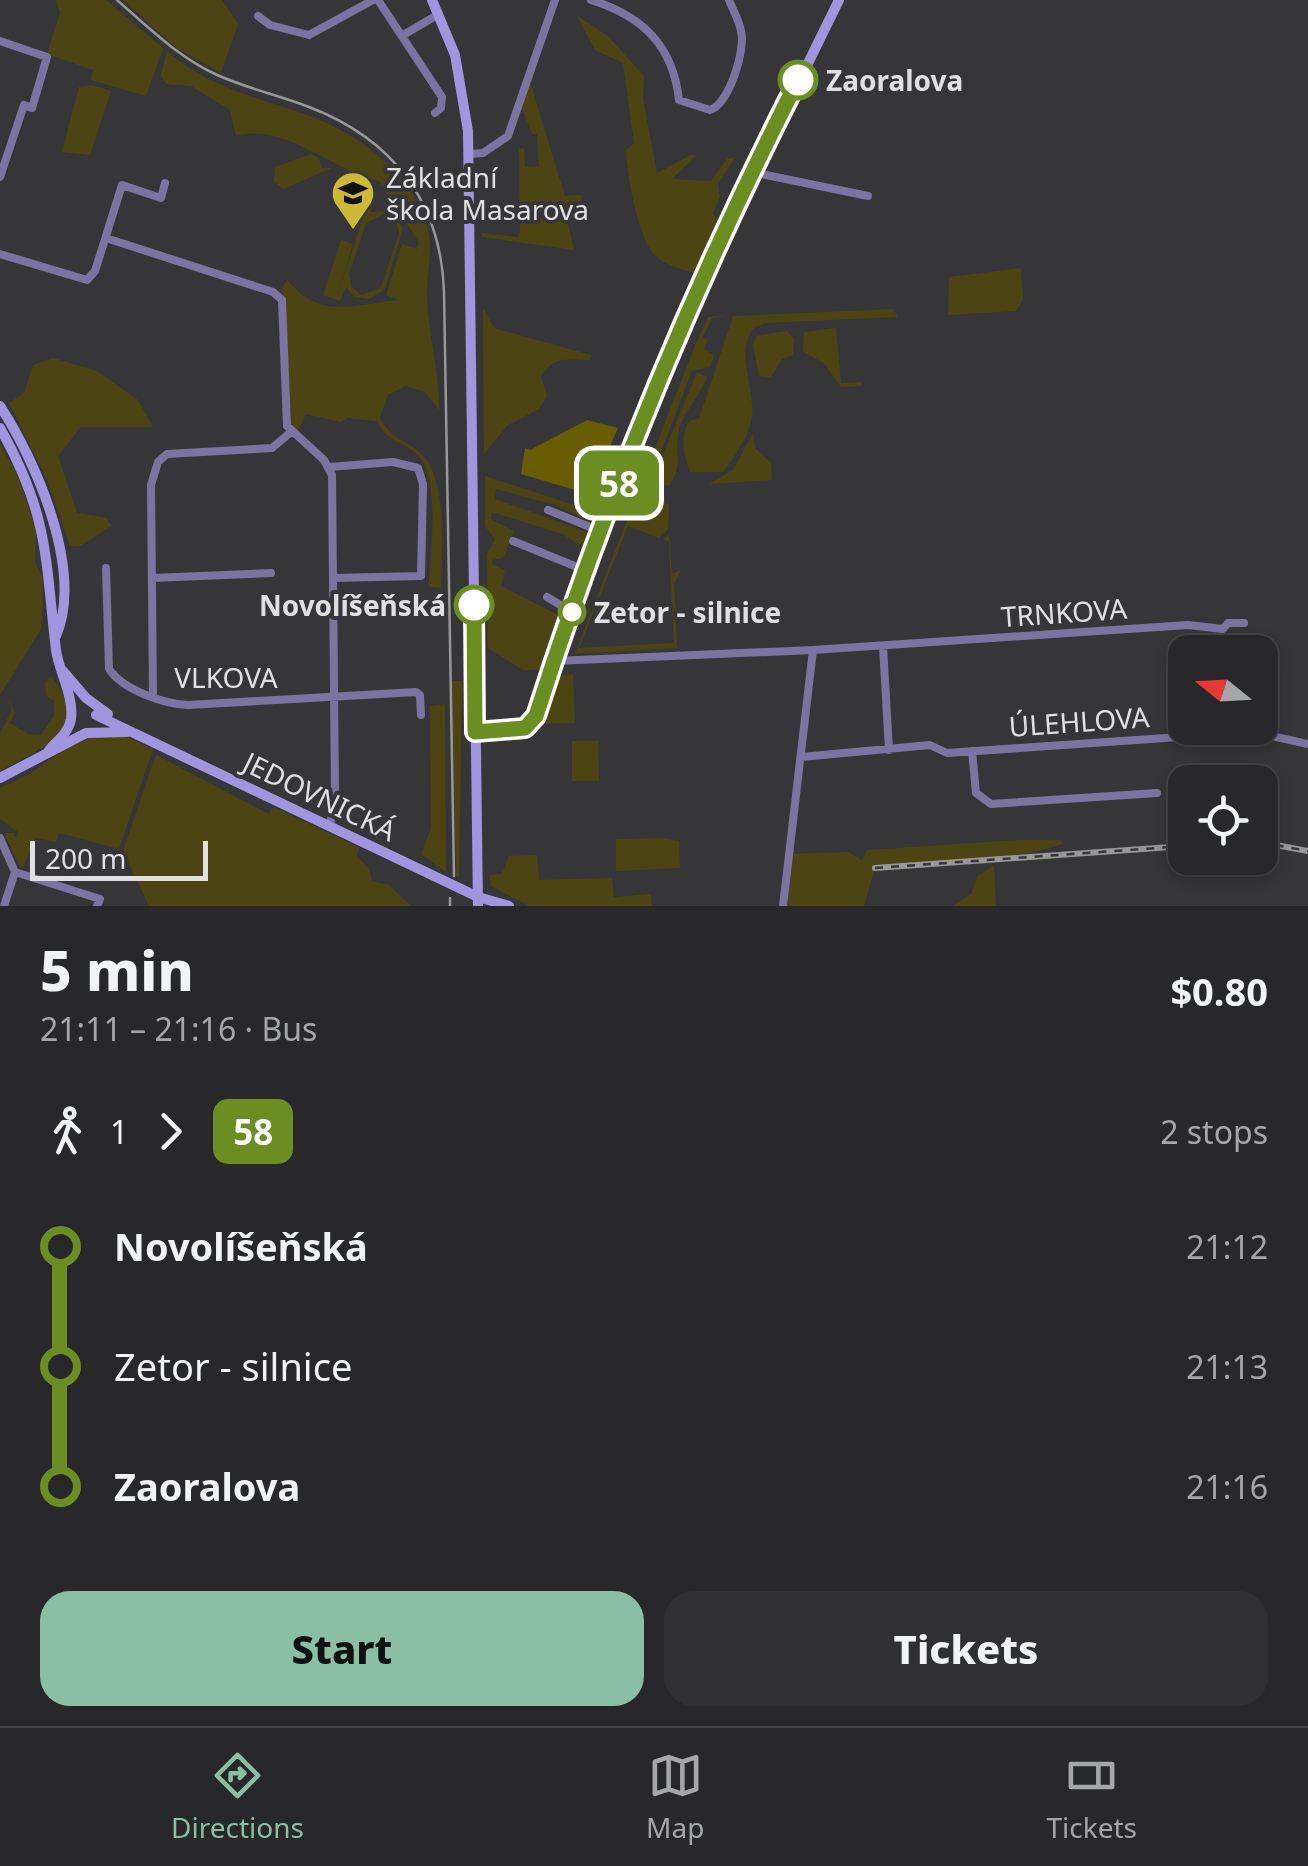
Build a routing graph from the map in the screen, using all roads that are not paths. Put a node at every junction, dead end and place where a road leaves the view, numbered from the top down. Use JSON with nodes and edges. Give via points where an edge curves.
{"nodes":[{"id":1,"x":376,"y":0,"type":"edge"},
{"id":2,"x":432,"y":0,"type":"edge"},
{"id":3,"x":555,"y":0,"type":"edge"},
{"id":4,"x":590,"y":0,"type":"edge"},
{"id":5,"x":729,"y":0,"type":"edge"},
{"id":6,"x":840,"y":0,"type":"edge"},
{"id":7,"x":439,"y":14,"type":"junction"},
{"id":8,"x":258,"y":16,"type":"dead end"},
{"id":9,"x":404,"y":34,"type":"junction"},
{"id":10,"x":0,"y":41,"type":"edge"},
{"id":11,"x":435,"y":113,"type":"dead end"},
{"id":12,"x":468,"y":154,"type":"junction"},
{"id":13,"x":752,"y":172,"type":"junction"},
{"id":14,"x":0,"y":177,"type":"edge"},
{"id":15,"x":166,"y":183,"type":"dead end"},
{"id":16,"x":868,"y":196,"type":"dead end"},
{"id":17,"x":106,"y":238,"type":"junction"},
{"id":18,"x":0,"y":254,"type":"edge"},
{"id":19,"x":0,"y":406,"type":"edge"},
{"id":20,"x":0,"y":428,"type":"edge"},
{"id":21,"x":291,"y":432,"type":"junction"},
{"id":22,"x":329,"y":468,"type":"junction"},
{"id":23,"x":548,"y":510,"type":"dead end"},
{"id":24,"x":600,"y":532,"type":"junction"},
{"id":25,"x":514,"y":541,"type":"dead end"},
{"id":26,"x":106,"y":568,"type":"dead end"},
{"id":27,"x":587,"y":571,"type":"junction"},
{"id":28,"x":271,"y":573,"type":"dead end"},
{"id":29,"x":152,"y":578,"type":"junction"},
{"id":30,"x":333,"y":578,"type":"junction"},
{"id":31,"x":547,"y":597,"type":"dead end"},
{"id":32,"x":572,"y":612,"type":"junction"},
{"id":33,"x":1244,"y":623,"type":"dead end"},
{"id":34,"x":56,"y":637,"type":"junction"},
{"id":35,"x":884,"y":646,"type":"junction"},
{"id":36,"x":813,"y":650,"type":"junction"},
{"id":37,"x":554,"y":661,"type":"junction"},
{"id":38,"x":60,"y":666,"type":"junction"},
{"id":39,"x":153,"y":696,"type":"junction"},
{"id":40,"x":334,"y":697,"type":"junction"},
{"id":41,"x":421,"y":715,"type":"dead end"},
{"id":42,"x":104,"y":719,"type":"junction"},
{"id":43,"x":475,"y":732,"type":"junction"},
{"id":44,"x":86,"y":734,"type":"junction"},
{"id":45,"x":142,"y":736,"type":"junction"},
{"id":46,"x":1308,"y":744,"type":"edge"},
{"id":47,"x":49,"y":750,"type":"junction"},
{"id":48,"x":889,"y":750,"type":"junction"},
{"id":49,"x":972,"y":751,"type":"junction"},
{"id":50,"x":800,"y":757,"type":"junction"},
{"id":51,"x":0,"y":778,"type":"edge"},
{"id":52,"x":1157,"y":793,"type":"dead end"},
{"id":53,"x":330,"y":826,"type":"junction"},
{"id":54,"x":0,"y":838,"type":"edge"},
{"id":55,"x":15,"y":872,"type":"junction"},
{"id":56,"x":478,"y":901,"type":"edge"},
{"id":57,"x":98,"y":902,"type":"edge"},
{"id":58,"x":4,"y":906,"type":"edge"},
{"id":59,"x":486,"y":906,"type":"edge"},
{"id":60,"x":509,"y":906,"type":"edge"},
{"id":61,"x":784,"y":906,"type":"edge"}],
"edges":[{"from":1,"to":8,"type":"street","via":[[309,35]]},
{"from":1,"to":9,"type":"street"},
{"from":2,"to":7,"type":"street"},
{"from":3,"to":12,"type":"street","via":[[508,136],[483,153]]},
{"from":4,"to":5,"type":"street","via":[[640,23],[670,55],[679,100],[714,110],[723,102],[742,46]]},
{"from":6,"to":13,"type":"street"},
{"from":7,"to":9,"type":"street"},
{"from":7,"to":12,"type":"street","via":[[460,74]]},
{"from":9,"to":11,"type":"street","via":[[442,100]]},
{"from":10,"to":14,"type":"street","via":[[47,58]]},
{"from":12,"to":43,"type":"street"},
{"from":13,"to":16,"type":"street"},
{"from":13,"to":24,"type":"street","via":[[664,365]]},
{"from":15,"to":17,"type":"street","via":[[161,198],[122,185]]},
{"from":17,"to":18,"type":"street","via":[[86,280]]},
{"from":17,"to":21,"type":"street","via":[[280,296]]},
{"from":19,"to":34,"type":"street","name":"JEDOVNICKÁ","via":[[42,486],[55,532],[62,597]]},
{"from":20,"to":34,"type":"street","name":"JEDOVNICKÁ","via":[[44,531]]},
{"from":21,"to":22,"type":"street"},
{"from":21,"to":29,"type":"street","via":[[272,448],[166,454],[151,485]]},
{"from":22,"to":30,"type":"street"},
{"from":22,"to":30,"type":"street","via":[[397,462],[418,468],[423,484],[421,576]]},
{"from":23,"to":24,"type":"street"},
{"from":24,"to":27,"type":"street"},
{"from":25,"to":27,"type":"street"},
{"from":26,"to":39,"type":"street","name":"VLKOVA","via":[[109,669]]},
{"from":27,"to":32,"type":"street"},
{"from":28,"to":29,"type":"street"},
{"from":29,"to":39,"type":"street"},
{"from":30,"to":40,"type":"street"},
{"from":31,"to":32,"type":"street"},
{"from":32,"to":37,"type":"street"},
{"from":33,"to":35,"type":"street","name":"TRNKOVA"},
{"from":34,"to":38,"type":"street","name":"JEDOVNICKÁ"},
{"from":35,"to":36,"type":"street","name":"TRNKOVA"},
{"from":35,"to":48,"type":"street"},
{"from":36,"to":37,"type":"street","name":"TRNKOVA"},
{"from":36,"to":50,"type":"street"},
{"from":37,"to":43,"type":"street","via":[[529,726]]},
{"from":38,"to":42,"type":"street","name":"JEDOVNICKÁ","via":[[72,690]]},
{"from":38,"to":45,"type":"street","name":"JEDOVNICKÁ","via":[[92,704]]},
{"from":38,"to":47,"type":"street","name":"JEDOVNICKÁ","via":[[70,721]]},
{"from":39,"to":40,"type":"street","name":"VLKOVA","via":[[188,705]]},
{"from":40,"to":41,"type":"street","name":"VLKOVA","via":[[416,692]]},
{"from":40,"to":53,"type":"street","via":[[336,794]]},
{"from":42,"to":44,"type":"street"},
{"from":42,"to":45,"type":"street","name":"JEDOVNICKÁ"},
{"from":42,"to":47,"type":"street"},
{"from":43,"to":56,"type":"street"},
{"from":44,"to":45,"type":"street"},
{"from":44,"to":47,"type":"street"},
{"from":45,"to":53,"type":"street","name":"JEDOVNICKÁ"},
{"from":46,"to":49,"type":"street","name":"ÚLEHLOVA","via":[[1252,732]]},
{"from":47,"to":51,"type":"street"},
{"from":48,"to":49,"type":"street","name":"ÚLEHLOVA","via":[[930,745],[947,753]]},
{"from":48,"to":50,"type":"street","name":"ÚLEHLOVA"},
{"from":49,"to":52,"type":"street","name":"ÚLEHLOVA","via":[[976,793],[991,804]]},
{"from":50,"to":61,"type":"street"},
{"from":53,"to":56,"type":"street","name":"JEDOVNICKÁ"},
{"from":54,"to":55,"type":"street"},
{"from":55,"to":57,"type":"street"},
{"from":55,"to":58,"type":"street"},
{"from":56,"to":59,"type":"street","name":"JEDOVNICKÁ"},
{"from":56,"to":60,"type":"street","name":"JEDOVNICKÁ"}]}
